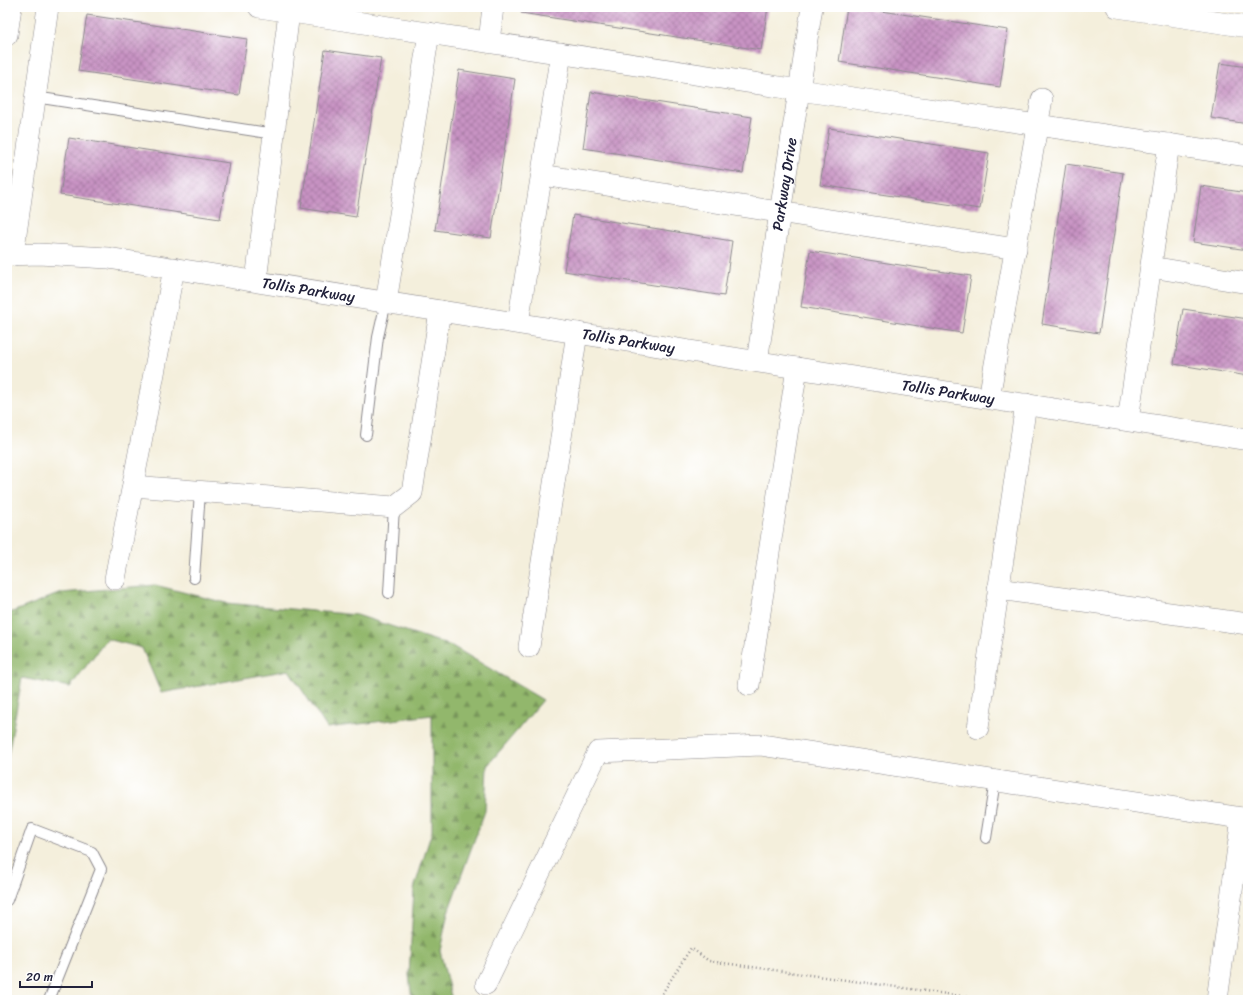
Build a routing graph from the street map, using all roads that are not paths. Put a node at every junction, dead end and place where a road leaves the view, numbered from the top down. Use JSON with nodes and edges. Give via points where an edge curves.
{"nodes":[{"id":1,"x":11,"y":7,"type":"edge"},
{"id":2,"x":48,"y":7,"type":"edge"},
{"id":3,"x":260,"y":7,"type":"edge"},
{"id":4,"x":493,"y":7,"type":"edge"},
{"id":5,"x":812,"y":7,"type":"edge"},
{"id":6,"x":1117,"y":7,"type":"edge"},
{"id":7,"x":289,"y":12,"type":"junction"},
{"id":8,"x":371,"y":16,"type":"edge"},
{"id":9,"x":1248,"y":27,"type":"edge"},
{"id":10,"x":429,"y":33,"type":"junction"},
{"id":11,"x":7,"y":35,"type":"edge"},
{"id":12,"x":489,"y":42,"type":"junction"},
{"id":13,"x":561,"y":53,"type":"junction"},
{"id":14,"x":799,"y":90,"type":"junction"},
{"id":15,"x":35,"y":97,"type":"junction"},
{"id":16,"x":1042,"y":99,"type":"dead end"},
{"id":17,"x":1038,"y":124,"type":"junction"},
{"id":18,"x":274,"y":134,"type":"junction"},
{"id":19,"x":1169,"y":144,"type":"junction"},
{"id":20,"x":1248,"y":156,"type":"edge"},
{"id":21,"x":542,"y":175,"type":"junction"},
{"id":22,"x":780,"y":211,"type":"junction"},
{"id":23,"x":1016,"y":249,"type":"junction"},
{"id":24,"x":10,"y":255,"type":"edge"},
{"id":25,"x":1151,"y":267,"type":"junction"},
{"id":26,"x":174,"y":268,"type":"junction"},
{"id":27,"x":256,"y":281,"type":"junction"},
{"id":28,"x":1248,"y":283,"type":"edge"},
{"id":29,"x":386,"y":302,"type":"junction"},
{"id":30,"x":440,"y":311,"type":"junction"},
{"id":31,"x":518,"y":323,"type":"junction"},
{"id":32,"x":576,"y":332,"type":"junction"},
{"id":33,"x":757,"y":362,"type":"junction"},
{"id":34,"x":797,"y":368,"type":"junction"},
{"id":35,"x":989,"y":398,"type":"junction"},
{"id":36,"x":1026,"y":404,"type":"junction"},
{"id":37,"x":1128,"y":420,"type":"junction"},
{"id":38,"x":366,"y":435,"type":"dead end"},
{"id":39,"x":1248,"y":440,"type":"edge"},
{"id":40,"x":132,"y":486,"type":"junction"},
{"id":41,"x":200,"y":492,"type":"junction"},
{"id":42,"x":394,"y":507,"type":"junction"},
{"id":43,"x":194,"y":578,"type":"dead end"},
{"id":44,"x":115,"y":579,"type":"dead end"},
{"id":45,"x":998,"y":589,"type":"junction"},
{"id":46,"x":389,"y":593,"type":"dead end"},
{"id":47,"x":1248,"y":624,"type":"edge"},
{"id":48,"x":529,"y":647,"type":"dead end"},
{"id":49,"x":749,"y":685,"type":"dead end"},
{"id":50,"x":978,"y":728,"type":"dead end"},
{"id":51,"x":995,"y":781,"type":"junction"},
{"id":52,"x":1245,"y":819,"type":"edge"},
{"id":53,"x":986,"y":838,"type":"dead end"},
{"id":54,"x":7,"y":900,"type":"edge"},
{"id":55,"x":486,"y":984,"type":"dead end"},
{"id":56,"x":49,"y":1000,"type":"edge"},
{"id":57,"x":1217,"y":1000,"type":"edge"}],
"edges":[{"from":1,"to":11,"type":"street"},
{"from":2,"to":15,"type":"street"},
{"from":3,"to":7,"type":"street"},
{"from":4,"to":12,"type":"street"},
{"from":5,"to":14,"type":"street","name":"Parkway Drive"},
{"from":6,"to":9,"type":"street"},
{"from":7,"to":8,"type":"street"},
{"from":7,"to":18,"type":"street"},
{"from":8,"to":10,"type":"street"},
{"from":10,"to":12,"type":"street"},
{"from":10,"to":29,"type":"street"},
{"from":12,"to":13,"type":"street"},
{"from":13,"to":14,"type":"street"},
{"from":13,"to":21,"type":"street"},
{"from":14,"to":17,"type":"street"},
{"from":14,"to":22,"type":"street","name":"Parkway Drive"},
{"from":15,"to":18,"type":"lane"},
{"from":15,"to":24,"type":"street"},
{"from":16,"to":17,"type":"street"},
{"from":17,"to":19,"type":"street"},
{"from":17,"to":23,"type":"street"},
{"from":18,"to":27,"type":"street"},
{"from":19,"to":20,"type":"street"},
{"from":19,"to":25,"type":"street"},
{"from":21,"to":22,"type":"street"},
{"from":21,"to":31,"type":"street"},
{"from":22,"to":23,"type":"street"},
{"from":22,"to":33,"type":"street","name":"Parkway Drive"},
{"from":23,"to":35,"type":"street"},
{"from":24,"to":26,"type":"street","name":"Tollis Parkway","via":[[108,258]]},
{"from":25,"to":28,"type":"street"},
{"from":25,"to":37,"type":"street"},
{"from":26,"to":27,"type":"street","name":"Tollis Parkway"},
{"from":26,"to":40,"type":"street"},
{"from":27,"to":29,"type":"street","name":"Tollis Parkway"},
{"from":29,"to":30,"type":"street","name":"Tollis Parkway"},
{"from":29,"to":38,"type":"lane","via":[[378,337]]},
{"from":30,"to":31,"type":"street","name":"Tollis Parkway"},
{"from":30,"to":42,"type":"street","via":[[412,493]]},
{"from":31,"to":32,"type":"street","name":"Tollis Parkway"},
{"from":32,"to":33,"type":"street","name":"Tollis Parkway"},
{"from":32,"to":48,"type":"street"},
{"from":33,"to":34,"type":"street","name":"Tollis Parkway"},
{"from":34,"to":35,"type":"street","name":"Tollis Parkway"},
{"from":34,"to":49,"type":"street"},
{"from":35,"to":36,"type":"street","name":"Tollis Parkway"},
{"from":36,"to":37,"type":"street","name":"Tollis Parkway"},
{"from":36,"to":45,"type":"street"},
{"from":37,"to":39,"type":"street","name":"Tollis Parkway"},
{"from":40,"to":41,"type":"street"},
{"from":40,"to":44,"type":"street"},
{"from":41,"to":42,"type":"street"},
{"from":41,"to":43,"type":"lane"},
{"from":42,"to":46,"type":"lane"},
{"from":45,"to":47,"type":"street"},
{"from":45,"to":50,"type":"street"},
{"from":51,"to":52,"type":"street"},
{"from":51,"to":53,"type":"lane"},
{"from":51,"to":55,"type":"street","via":[[761,745],[598,752]]},
{"from":52,"to":57,"type":"street"},
{"from":54,"to":56,"type":"lane","via":[[32,829],[92,852],[101,869]]}]}
